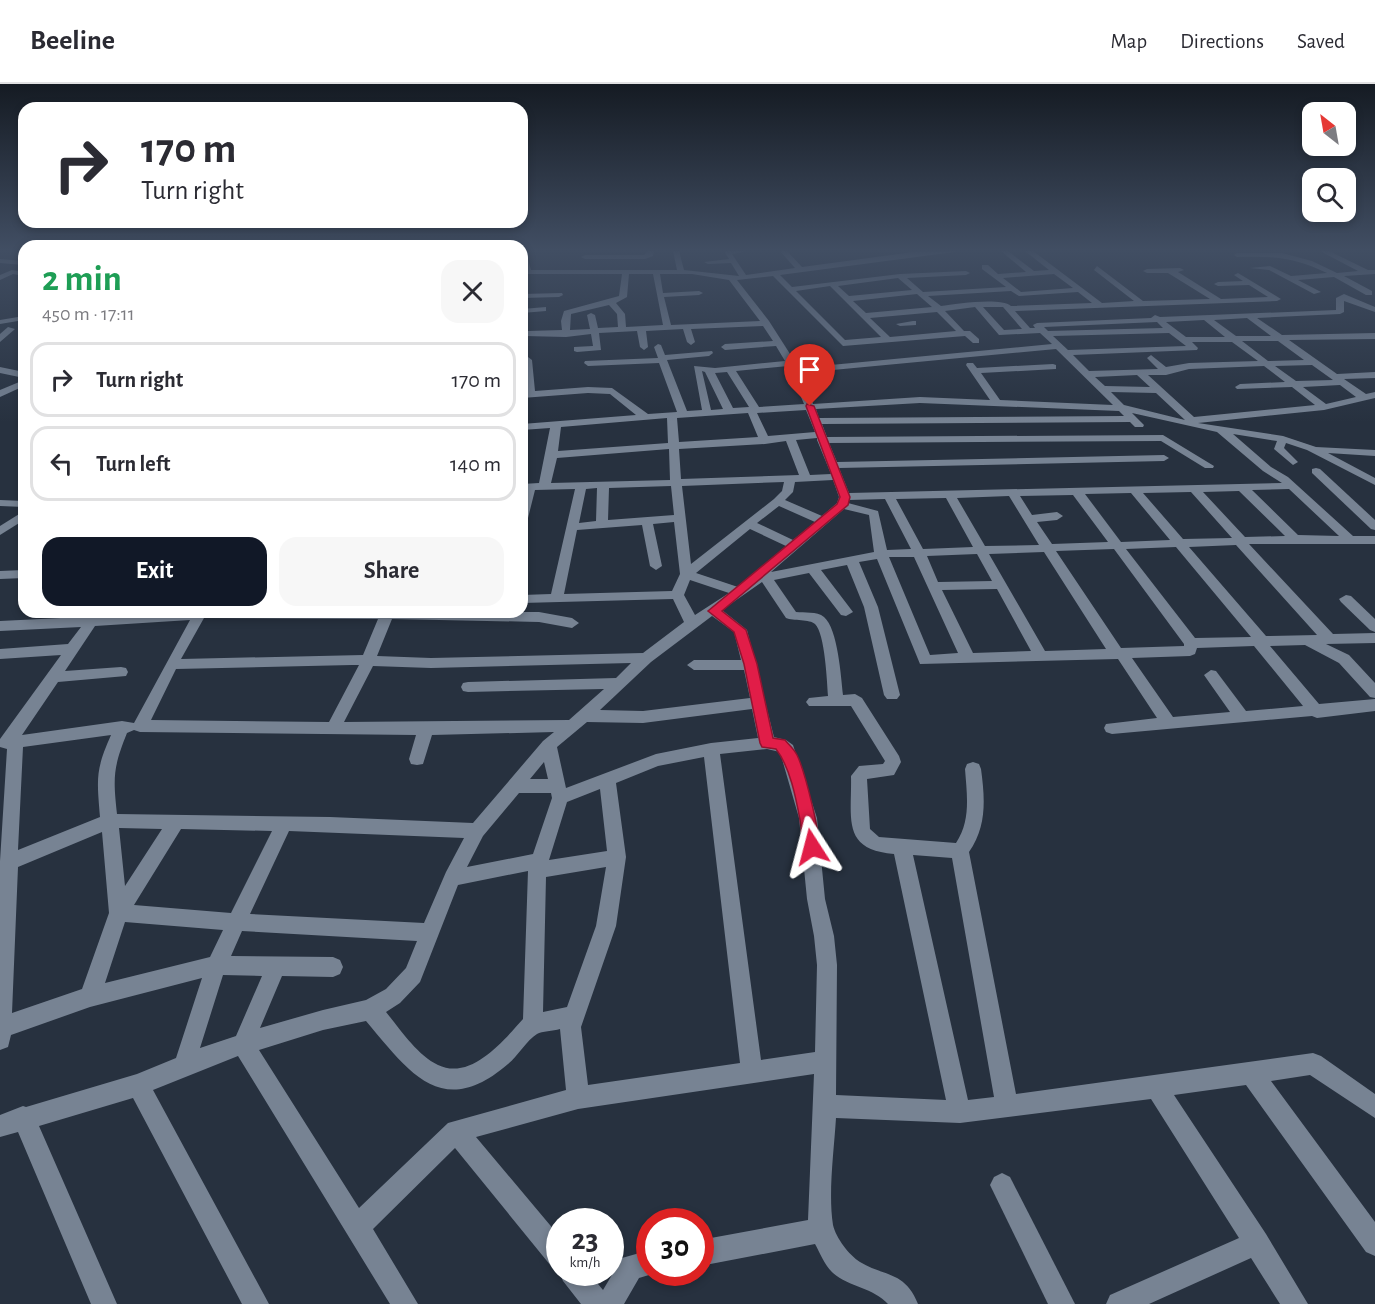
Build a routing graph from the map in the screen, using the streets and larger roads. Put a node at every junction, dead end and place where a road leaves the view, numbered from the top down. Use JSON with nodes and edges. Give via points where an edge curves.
{"nodes":[{"id":1,"x":587,"y":308,"type":"edge"},
{"id":2,"x":616,"y":308,"type":"edge"},
{"id":3,"x":663,"y":308,"type":"edge"},
{"id":4,"x":754,"y":308,"type":"edge"},
{"id":5,"x":808,"y":308,"type":"edge"},
{"id":6,"x":856,"y":308,"type":"edge"},
{"id":7,"x":949,"y":308,"type":"edge"},
{"id":8,"x":980,"y":308,"type":"edge"},
{"id":9,"x":1037,"y":308,"type":"edge"},
{"id":10,"x":1092,"y":308,"type":"edge"},
{"id":11,"x":1145,"y":308,"type":"edge"},
{"id":12,"x":1233,"y":308,"type":"edge"},
{"id":13,"x":1340,"y":308,"type":"edge"},
{"id":14,"x":543,"y":309,"type":"dead end"},
{"id":15,"x":939,"y":309,"type":"junction"},
{"id":16,"x":1008,"y":309,"type":"joint"},
{"id":17,"x":528,"y":310,"type":"edge"},
{"id":18,"x":891,"y":314,"type":"junction"},
{"id":19,"x":591,"y":315,"type":"dead end"},
{"id":20,"x":864,"y":316,"type":"junction"},
{"id":21,"x":1281,"y":316,"type":"junction"},
{"id":22,"x":1249,"y":317,"type":"junction"},
{"id":23,"x":1206,"y":318,"type":"junction"},
{"id":24,"x":18,"y":319,"type":"edge"},
{"id":25,"x":1158,"y":319,"type":"junction"},
{"id":26,"x":1108,"y":321,"type":"junction"},
{"id":27,"x":0,"y":322,"type":"edge"},
{"id":28,"x":914,"y":322,"type":"dead end"},
{"id":29,"x":766,"y":323,"type":"junction"},
{"id":30,"x":686,"y":327,"type":"junction"},
{"id":31,"x":18,"y":328,"type":"edge"},
{"id":32,"x":668,"y":328,"type":"junction"},
{"id":33,"x":0,"y":329,"type":"edge"},
{"id":34,"x":10,"y":329,"type":"junction"},
{"id":35,"x":641,"y":329,"type":"junction"},
{"id":36,"x":622,"y":330,"type":"junction"},
{"id":37,"x":1172,"y":330,"type":"junction"},
{"id":38,"x":1028,"y":331,"type":"junction"},
{"id":39,"x":1121,"y":331,"type":"junction"},
{"id":40,"x":594,"y":332,"type":"junction"},
{"id":41,"x":1044,"y":332,"type":"junction"},
{"id":42,"x":962,"y":333,"type":"junction"},
{"id":43,"x":528,"y":334,"type":"dead end"},
{"id":44,"x":566,"y":334,"type":"junction"},
{"id":45,"x":1375,"y":336,"type":"edge"},
{"id":46,"x":1279,"y":338,"type":"junction"},
{"id":47,"x":1314,"y":338,"type":"junction"},
{"id":48,"x":0,"y":339,"type":"edge"},
{"id":49,"x":887,"y":339,"type":"junction"},
{"id":50,"x":1236,"y":339,"type":"junction"},
{"id":51,"x":976,"y":340,"type":"dead end"},
{"id":52,"x":1184,"y":340,"type":"junction"},
{"id":53,"x":691,"y":342,"type":"dead end"},
{"id":54,"x":778,"y":343,"type":"junction"},
{"id":55,"x":644,"y":347,"type":"dead end"},
{"id":56,"x":658,"y":347,"type":"dead end"},
{"id":57,"x":1329,"y":347,"type":"dead end"},
{"id":58,"x":589,"y":348,"type":"junction"},
{"id":59,"x":577,"y":349,"type":"dead end"},
{"id":60,"x":1063,"y":349,"type":"junction"},
{"id":61,"x":1143,"y":350,"type":"junction"},
{"id":62,"x":709,"y":353,"type":"dead end"},
{"id":63,"x":729,"y":356,"type":"junction"},
{"id":64,"x":962,"y":356,"type":"junction"},
{"id":65,"x":1151,"y":358,"type":"dead end"},
{"id":66,"x":662,"y":359,"type":"junction"},
{"id":67,"x":1314,"y":362,"type":"junction"},
{"id":68,"x":1269,"y":363,"type":"junction"},
{"id":69,"x":18,"y":365,"type":"edge"},
{"id":70,"x":794,"y":367,"type":"junction"},
{"id":71,"x":1053,"y":367,"type":"dead end"},
{"id":72,"x":0,"y":369,"type":"edge"},
{"id":73,"x":713,"y":370,"type":"junction"},
{"id":74,"x":1166,"y":370,"type":"junction"},
{"id":75,"x":975,"y":371,"type":"junction"},
{"id":76,"x":18,"y":374,"type":"edge"},
{"id":77,"x":1089,"y":374,"type":"junction"},
{"id":78,"x":1141,"y":374,"type":"junction"},
{"id":79,"x":1375,"y":375,"type":"edge"},
{"id":80,"x":588,"y":376,"type":"junction"},
{"id":81,"x":1339,"y":380,"type":"junction"},
{"id":82,"x":1297,"y":385,"type":"junction"},
{"id":83,"x":18,"y":386,"type":"edge"},
{"id":84,"x":1240,"y":387,"type":"dead end"},
{"id":85,"x":1102,"y":389,"type":"junction"},
{"id":86,"x":1158,"y":390,"type":"junction"},
{"id":87,"x":1,"y":393,"type":"edge"},
{"id":88,"x":18,"y":394,"type":"edge"},
{"id":89,"x":528,"y":394,"type":"edge"},
{"id":90,"x":1375,"y":395,"type":"edge"},
{"id":91,"x":1364,"y":397,"type":"junction"},
{"id":92,"x":996,"y":402,"type":"junction"},
{"id":93,"x":810,"y":406,"type":"junction"},
{"id":94,"x":1324,"y":407,"type":"junction"},
{"id":95,"x":1124,"y":408,"type":"junction"},
{"id":96,"x":753,"y":410,"type":"junction"},
{"id":97,"x":729,"y":411,"type":"junction"},
{"id":98,"x":707,"y":412,"type":"junction"},
{"id":99,"x":678,"y":415,"type":"junction"},
{"id":100,"x":644,"y":416,"type":"junction"},
{"id":101,"x":1172,"y":420,"type":"junction"},
{"id":102,"x":816,"y":421,"type":"junction"},
{"id":103,"x":1189,"y":422,"type":"junction"},
{"id":104,"x":556,"y":424,"type":"junction"},
{"id":105,"x":528,"y":426,"type":"edge"},
{"id":106,"x":1221,"y":430,"type":"junction"},
{"id":107,"x":822,"y":438,"type":"junction"},
{"id":108,"x":1163,"y":438,"type":"junction"},
{"id":109,"x":790,"y":439,"type":"junction"},
{"id":110,"x":1283,"y":439,"type":"junction"},
{"id":111,"x":765,"y":441,"type":"junction"},
{"id":112,"x":675,"y":447,"type":"junction"},
{"id":113,"x":1311,"y":448,"type":"junction"},
{"id":114,"x":1375,"y":453,"type":"edge"},
{"id":115,"x":552,"y":455,"type":"junction"},
{"id":116,"x":1164,"y":458,"type":"dead end"},
{"id":117,"x":1293,"y":462,"type":"dead end"},
{"id":118,"x":1209,"y":466,"type":"dead end"},
{"id":119,"x":835,"y":471,"type":"junction"},
{"id":120,"x":1316,"y":471,"type":"dead end"},
{"id":121,"x":790,"y":478,"type":"junction"},
{"id":122,"x":806,"y":478,"type":"junction"},
{"id":123,"x":1375,"y":482,"type":"edge"},
{"id":124,"x":676,"y":483,"type":"junction"},
{"id":125,"x":603,"y":485,"type":"junction"},
{"id":126,"x":581,"y":486,"type":"junction"},
{"id":127,"x":1292,"y":486,"type":"junction"},
{"id":128,"x":528,"y":487,"type":"edge"},
{"id":129,"x":544,"y":487,"type":"junction"},
{"id":130,"x":1242,"y":487,"type":"junction"},
{"id":131,"x":1194,"y":488,"type":"junction"},
{"id":132,"x":1134,"y":490,"type":"junction"},
{"id":133,"x":1076,"y":492,"type":"junction"},
{"id":134,"x":1012,"y":493,"type":"junction"},
{"id":135,"x":950,"y":495,"type":"junction"},
{"id":136,"x":889,"y":497,"type":"junction"},
{"id":137,"x":778,"y":501,"type":"junction"},
{"id":138,"x":844,"y":501,"type":"junction"},
{"id":139,"x":0,"y":503,"type":"edge"},
{"id":140,"x":18,"y":504,"type":"edge"},
{"id":141,"x":1057,"y":516,"type":"dead end"},
{"id":142,"x":680,"y":518,"type":"junction"},
{"id":143,"x":18,"y":519,"type":"edge"},
{"id":144,"x":1028,"y":519,"type":"junction"},
{"id":145,"x":824,"y":521,"type":"junction"},
{"id":146,"x":647,"y":522,"type":"junction"},
{"id":147,"x":749,"y":524,"type":"junction"},
{"id":148,"x":602,"y":525,"type":"junction"},
{"id":149,"x":1375,"y":526,"type":"edge"},
{"id":150,"x":3,"y":527,"type":"edge"},
{"id":151,"x":572,"y":528,"type":"junction"},
{"id":152,"x":1295,"y":539,"type":"junction"},
{"id":153,"x":1350,"y":540,"type":"junction"},
{"id":154,"x":1375,"y":540,"type":"edge"},
{"id":155,"x":1241,"y":542,"type":"junction"},
{"id":156,"x":1182,"y":545,"type":"junction"},
{"id":157,"x":795,"y":546,"type":"junction"},
{"id":158,"x":1117,"y":547,"type":"junction"},
{"id":159,"x":1047,"y":549,"type":"junction"},
{"id":160,"x":982,"y":551,"type":"junction"},
{"id":161,"x":919,"y":553,"type":"junction"},
{"id":162,"x":881,"y":555,"type":"junction"},
{"id":163,"x":852,"y":561,"type":"junction"},
{"id":164,"x":656,"y":566,"type":"dead end"},
{"id":165,"x":813,"y":569,"type":"junction"},
{"id":166,"x":18,"y":574,"type":"edge"},
{"id":167,"x":686,"y":574,"type":"junction"},
{"id":168,"x":0,"y":575,"type":"edge"},
{"id":169,"x":760,"y":578,"type":"junction"},
{"id":170,"x":1002,"y":585,"type":"junction"},
{"id":171,"x":933,"y":586,"type":"junction"},
{"id":172,"x":740,"y":592,"type":"junction"},
{"id":173,"x":677,"y":595,"type":"junction"},
{"id":174,"x":557,"y":597,"type":"junction"},
{"id":175,"x":528,"y":598,"type":"edge"},
{"id":176,"x":1346,"y":599,"type":"dead end"},
{"id":177,"x":714,"y":611,"type":"junction"},
{"id":178,"x":846,"y":612,"type":"dead end"},
{"id":179,"x":528,"y":617,"type":"edge"},
{"id":180,"x":162,"y":618,"type":"edge"},
{"id":181,"x":206,"y":618,"type":"edge"},
{"id":182,"x":384,"y":618,"type":"edge"},
{"id":183,"x":92,"y":622,"type":"junction"},
{"id":184,"x":572,"y":623,"type":"dead end"},
{"id":185,"x":692,"y":623,"type":"junction"},
{"id":186,"x":0,"y":626,"type":"edge"},
{"id":187,"x":1375,"y":627,"type":"edge"},
{"id":188,"x":1375,"y":638,"type":"edge"},
{"id":189,"x":1306,"y":640,"type":"junction"},
{"id":190,"x":1330,"y":640,"type":"junction"},
{"id":191,"x":1260,"y":641,"type":"junction"},
{"id":192,"x":1191,"y":643,"type":"junction"},
{"id":193,"x":73,"y":649,"type":"junction"},
{"id":194,"x":0,"y":654,"type":"edge"},
{"id":195,"x":1119,"y":654,"type":"junction"},
{"id":196,"x":1041,"y":656,"type":"junction"},
{"id":197,"x":646,"y":658,"type":"junction"},
{"id":198,"x":969,"y":658,"type":"junction"},
{"id":199,"x":368,"y":660,"type":"junction"},
{"id":200,"x":171,"y":664,"type":"junction"},
{"id":201,"x":750,"y":664,"type":"junction"},
{"id":202,"x":694,"y":665,"type":"dead end"},
{"id":203,"x":121,"y":672,"type":"dead end"},
{"id":204,"x":1211,"y":675,"type":"dead end"},
{"id":205,"x":53,"y":677,"type":"junction"},
{"id":206,"x":618,"y":683,"type":"junction"},
{"id":207,"x":468,"y":687,"type":"dead end"},
{"id":208,"x":1375,"y":693,"type":"edge"},
{"id":209,"x":892,"y":695,"type":"dead end"},
{"id":210,"x":836,"y":700,"type":"junction"},
{"id":211,"x":759,"y":702,"type":"junction"},
{"id":212,"x":814,"y":702,"type":"dead end"},
{"id":213,"x":1375,"y":705,"type":"edge"},
{"id":214,"x":1317,"y":712,"type":"junction"},
{"id":215,"x":1242,"y":717,"type":"junction"},
{"id":216,"x":577,"y":721,"type":"junction"},
{"id":217,"x":1168,"y":722,"type":"junction"},
{"id":218,"x":131,"y":726,"type":"junction"},
{"id":219,"x":333,"y":729,"type":"junction"},
{"id":220,"x":426,"y":729,"type":"junction"},
{"id":221,"x":1112,"y":729,"type":"dead end"},
{"id":222,"x":8,"y":743,"type":"edge"},
{"id":223,"x":767,"y":743,"type":"junction"},
{"id":224,"x":549,"y":745,"type":"junction"},
{"id":225,"x":711,"y":749,"type":"junction"},
{"id":226,"x":417,"y":759,"type":"dead end"},
{"id":227,"x":973,"y":769,"type":"dead end"},
{"id":228,"x":607,"y":779,"type":"junction"},
{"id":229,"x":514,"y":786,"type":"junction"},
{"id":230,"x":558,"y":792,"type":"junction"},
{"id":231,"x":6,"y":794,"type":"edge"},
{"id":232,"x":109,"y":821,"type":"junction"},
{"id":233,"x":176,"y":822,"type":"junction"},
{"id":234,"x":284,"y":824,"type":"junction"},
{"id":235,"x":477,"y":831,"type":"junction"},
{"id":236,"x":902,"y":848,"type":"junction"},
{"id":237,"x":960,"y":851,"type":"junction"},
{"id":238,"x":617,"y":857,"type":"junction"},
{"id":239,"x":8,"y":863,"type":"junction"},
{"id":240,"x":538,"y":866,"type":"junction"},
{"id":241,"x":452,"y":878,"type":"junction"},
{"id":242,"x":119,"y":913,"type":"junction"},
{"id":243,"x":237,"y":922,"type":"junction"},
{"id":244,"x":432,"y":932,"type":"junction"},
{"id":245,"x":216,"y":964,"type":"junction"},
{"id":246,"x":333,"y":967,"type":"dead end"},
{"id":247,"x":276,"y":968,"type":"junction"},
{"id":248,"x":90,"y":997,"type":"junction"},
{"id":249,"x":370,"y":1010,"type":"junction"},
{"id":250,"x":573,"y":1016,"type":"junction"},
{"id":251,"x":534,"y":1022,"type":"junction"},
{"id":252,"x":0,"y":1032,"type":"edge"},
{"id":253,"x":243,"y":1044,"type":"junction"},
{"id":254,"x":825,"y":1061,"type":"junction"},
{"id":255,"x":184,"y":1065,"type":"junction"},
{"id":256,"x":752,"y":1072,"type":"junction"},
{"id":257,"x":1251,"y":1073,"type":"junction"},
{"id":258,"x":138,"y":1084,"type":"junction"},
{"id":259,"x":1156,"y":1087,"type":"junction"},
{"id":260,"x":578,"y":1098,"type":"junction"},
{"id":261,"x":825,"y":1106,"type":"junction"},
{"id":262,"x":1007,"y":1107,"type":"junction"},
{"id":263,"x":1375,"y":1107,"type":"edge"},
{"id":264,"x":960,"y":1112,"type":"junction"},
{"id":265,"x":23,"y":1117,"type":"junction"},
{"id":266,"x":0,"y":1126,"type":"edge"},
{"id":267,"x":456,"y":1131,"type":"junction"},
{"id":268,"x":1002,"y":1185,"type":"dead end"},
{"id":269,"x":357,"y":1227,"type":"junction"},
{"id":270,"x":821,"y":1230,"type":"junction"},
{"id":271,"x":546,"y":1240,"type":"edge"},
{"id":272,"x":1375,"y":1242,"type":"edge"},
{"id":273,"x":1257,"y":1243,"type":"junction"},
{"id":274,"x":714,"y":1250,"type":"edge"},
{"id":275,"x":636,"y":1266,"type":"edge"},
{"id":276,"x":583,"y":1286,"type":"edge"},
{"id":277,"x":104,"y":1304,"type":"edge"},
{"id":278,"x":256,"y":1304,"type":"edge"},
{"id":279,"x":405,"y":1304,"type":"edge"},
{"id":280,"x":598,"y":1304,"type":"edge"},
{"id":281,"x":609,"y":1304,"type":"edge"},
{"id":282,"x":905,"y":1304,"type":"edge"},
{"id":283,"x":1062,"y":1304,"type":"edge"},
{"id":284,"x":1119,"y":1304,"type":"edge"},
{"id":285,"x":1295,"y":1304,"type":"edge"}],
"edges":[{"from":1,"to":44,"type":"street","via":[[567,313]]},
{"from":2,"to":36,"type":"street","via":[[621,314]]},
{"from":3,"to":32,"type":"street"},
{"from":4,"to":29,"type":"street"},
{"from":5,"to":49,"type":"street","via":[[843,343]]},
{"from":6,"to":20,"type":"street"},
{"from":7,"to":15,"type":"street"},
{"from":8,"to":38,"type":"street","via":[[1002,333]]},
{"from":9,"to":16,"type":"street"},
{"from":10,"to":26,"type":"street"},
{"from":11,"to":25,"type":"street"},
{"from":12,"to":22,"type":"street"},
{"from":13,"to":21,"type":"street","via":[[1340,312]]},
{"from":14,"to":17,"type":"street"},
{"from":15,"to":18,"type":"street"},
{"from":15,"to":42,"type":"street"},
{"from":16,"to":38,"type":"street"},
{"from":18,"to":20,"type":"street"},
{"from":18,"to":28,"type":"street","via":[[901,325]]},
{"from":19,"to":40,"type":"street"},
{"from":20,"to":49,"type":"street"},
{"from":21,"to":22,"type":"street"},
{"from":21,"to":47,"type":"street"},
{"from":22,"to":23,"type":"street"},
{"from":22,"to":46,"type":"street"},
{"from":23,"to":25,"type":"street"},
{"from":23,"to":50,"type":"street"},
{"from":24,"to":27,"type":"street"},
{"from":25,"to":26,"type":"street"},
{"from":25,"to":37,"type":"street"},
{"from":26,"to":39,"type":"street"},
{"from":26,"to":41,"type":"street","via":[[1037,325]]},
{"from":29,"to":30,"type":"street"},
{"from":29,"to":54,"type":"street"},
{"from":30,"to":32,"type":"street"},
{"from":30,"to":53,"type":"street"},
{"from":31,"to":34,"type":"street"},
{"from":32,"to":35,"type":"street"},
{"from":33,"to":34,"type":"street"},
{"from":34,"to":48,"type":"street"},
{"from":35,"to":36,"type":"street"},
{"from":35,"to":55,"type":"street"},
{"from":36,"to":40,"type":"street"},
{"from":37,"to":39,"type":"street"},
{"from":37,"to":52,"type":"street"},
{"from":38,"to":41,"type":"street"},
{"from":39,"to":41,"type":"street"},
{"from":39,"to":61,"type":"street"},
{"from":40,"to":44,"type":"street"},
{"from":40,"to":58,"type":"street","via":[[597,348]]},
{"from":41,"to":60,"type":"street"},
{"from":42,"to":49,"type":"street"},
{"from":42,"to":51,"type":"street"},
{"from":43,"to":44,"type":"street"},
{"from":45,"to":47,"type":"street"},
{"from":46,"to":47,"type":"street"},
{"from":46,"to":50,"type":"street"},
{"from":46,"to":67,"type":"street"},
{"from":47,"to":57,"type":"street"},
{"from":50,"to":52,"type":"street"},
{"from":50,"to":68,"type":"street"},
{"from":52,"to":61,"type":"street","via":[[1194,348]]},
{"from":54,"to":63,"type":"street"},
{"from":54,"to":70,"type":"street"},
{"from":56,"to":66,"type":"street"},
{"from":58,"to":59,"type":"street"},
{"from":58,"to":80,"type":"street"},
{"from":60,"to":61,"type":"street"},
{"from":60,"to":64,"type":"street"},
{"from":60,"to":77,"type":"street"},
{"from":62,"to":66,"type":"street"},
{"from":63,"to":70,"type":"street"},
{"from":63,"to":73,"type":"street"},
{"from":63,"to":96,"type":"street"},
{"from":64,"to":70,"type":"street"},
{"from":64,"to":75,"type":"street"},
{"from":65,"to":74,"type":"street"},
{"from":66,"to":80,"type":"street"},
{"from":66,"to":99,"type":"street"},
{"from":67,"to":68,"type":"street"},
{"from":67,"to":81,"type":"street"},
{"from":68,"to":74,"type":"street"},
{"from":68,"to":82,"type":"street"},
{"from":69,"to":72,"type":"street"},
{"from":70,"to":93,"type":"street"},
{"from":71,"to":75,"type":"street"},
{"from":72,"to":76,"type":"street"},
{"from":73,"to":97,"type":"street","via":[[708,372]]},
{"from":73,"to":98,"type":"street","via":[[697,368]]},
{"from":74,"to":78,"type":"street"},
{"from":75,"to":92,"type":"street"},
{"from":77,"to":78,"type":"street"},
{"from":77,"to":85,"type":"street"},
{"from":78,"to":86,"type":"street"},
{"from":79,"to":81,"type":"street"},
{"from":80,"to":89,"type":"street"},
{"from":80,"to":100,"type":"street"},
{"from":81,"to":82,"type":"street"},
{"from":81,"to":91,"type":"street"},
{"from":82,"to":84,"type":"street"},
{"from":82,"to":94,"type":"street"},
{"from":83,"to":87,"type":"street"},
{"from":85,"to":86,"type":"street"},
{"from":85,"to":95,"type":"street"},
{"from":86,"to":103,"type":"street"},
{"from":87,"to":88,"type":"street"},
{"from":90,"to":91,"type":"street"},
{"from":91,"to":94,"type":"street"},
{"from":92,"to":93,"type":"street","via":[[920,400]]},
{"from":92,"to":95,"type":"street"},
{"from":93,"to":96,"type":"street"},
{"from":93,"to":102,"type":"street"},
{"from":94,"to":103,"type":"street"},
{"from":95,"to":101,"type":"street"},
{"from":95,"to":102,"type":"street","via":[[1137,422]]},
{"from":96,"to":97,"type":"street"},
{"from":96,"to":111,"type":"street"},
{"from":97,"to":98,"type":"street"},
{"from":98,"to":99,"type":"street"},
{"from":99,"to":100,"type":"street"},
{"from":99,"to":112,"type":"street"},
{"from":100,"to":104,"type":"street"},
{"from":101,"to":103,"type":"street"},
{"from":101,"to":108,"type":"street","via":[[1159,430]]},
{"from":102,"to":107,"type":"street"},
{"from":103,"to":106,"type":"street"},
{"from":104,"to":105,"type":"street"},
{"from":104,"to":115,"type":"street"},
{"from":106,"to":110,"type":"street"},
{"from":106,"to":127,"type":"street"},
{"from":107,"to":108,"type":"street"},
{"from":107,"to":109,"type":"street"},
{"from":107,"to":119,"type":"street"},
{"from":108,"to":118,"type":"street"},
{"from":109,"to":111,"type":"street"},
{"from":109,"to":122,"type":"street"},
{"from":110,"to":113,"type":"street"},
{"from":110,"to":117,"type":"street","via":[[1279,449]]},
{"from":111,"to":112,"type":"street"},
{"from":112,"to":115,"type":"street"},
{"from":112,"to":124,"type":"street"},
{"from":113,"to":114,"type":"street"},
{"from":113,"to":123,"type":"street"},
{"from":115,"to":129,"type":"street"},
{"from":116,"to":119,"type":"street"},
{"from":119,"to":122,"type":"street"},
{"from":119,"to":138,"type":"street"},
{"from":120,"to":149,"type":"street"},
{"from":121,"to":122,"type":"street"},
{"from":121,"to":124,"type":"street"},
{"from":121,"to":137,"type":"street","via":[[787,492]]},
{"from":124,"to":125,"type":"street"},
{"from":124,"to":142,"type":"street"},
{"from":125,"to":126,"type":"street"},
{"from":125,"to":148,"type":"street"},
{"from":126,"to":129,"type":"street"},
{"from":126,"to":151,"type":"street"},
{"from":127,"to":130,"type":"street"},
{"from":127,"to":153,"type":"street"},
{"from":128,"to":129,"type":"street"},
{"from":130,"to":131,"type":"street"},
{"from":130,"to":152,"type":"street"},
{"from":131,"to":132,"type":"street"},
{"from":131,"to":155,"type":"street"},
{"from":132,"to":133,"type":"street"},
{"from":132,"to":156,"type":"street"},
{"from":133,"to":134,"type":"street"},
{"from":133,"to":158,"type":"street"},
{"from":134,"to":135,"type":"street"},
{"from":134,"to":144,"type":"street"},
{"from":135,"to":136,"type":"street"},
{"from":135,"to":160,"type":"street"},
{"from":136,"to":138,"type":"street"},
{"from":136,"to":161,"type":"street"},
{"from":137,"to":145,"type":"street"},
{"from":137,"to":147,"type":"street"},
{"from":138,"to":145,"type":"street"},
{"from":138,"to":162,"type":"street","via":[[874,513]]},
{"from":139,"to":140,"type":"street"},
{"from":141,"to":144,"type":"street"},
{"from":142,"to":146,"type":"street"},
{"from":142,"to":167,"type":"street"},
{"from":143,"to":150,"type":"street"},
{"from":144,"to":159,"type":"street"},
{"from":145,"to":157,"type":"street"},
{"from":146,"to":148,"type":"street"},
{"from":146,"to":164,"type":"street"},
{"from":147,"to":157,"type":"street"},
{"from":147,"to":167,"type":"street"},
{"from":148,"to":151,"type":"street"},
{"from":151,"to":174,"type":"street"},
{"from":152,"to":153,"type":"street"},
{"from":152,"to":155,"type":"street"},
{"from":153,"to":154,"type":"street"},
{"from":155,"to":156,"type":"street"},
{"from":155,"to":190,"type":"street"},
{"from":156,"to":158,"type":"street"},
{"from":156,"to":191,"type":"street"},
{"from":157,"to":169,"type":"street"},
{"from":158,"to":159,"type":"street"},
{"from":158,"to":192,"type":"street"},
{"from":159,"to":160,"type":"street"},
{"from":159,"to":195,"type":"street"},
{"from":160,"to":161,"type":"street"},
{"from":160,"to":170,"type":"street"},
{"from":161,"to":162,"type":"street"},
{"from":161,"to":171,"type":"street"},
{"from":162,"to":163,"type":"street"},
{"from":162,"to":198,"type":"street","via":[[925,660]]},
{"from":163,"to":165,"type":"street"},
{"from":163,"to":209,"type":"street","via":[[871,607]]},
{"from":165,"to":169,"type":"street"},
{"from":165,"to":178,"type":"street"},
{"from":166,"to":168,"type":"street"},
{"from":167,"to":172,"type":"street"},
{"from":167,"to":173,"type":"street"},
{"from":169,"to":172,"type":"street"},
{"from":169,"to":210,"type":"street","via":[[791,615],[816,618],[823,624]]},
{"from":170,"to":171,"type":"street"},
{"from":170,"to":196,"type":"street"},
{"from":171,"to":198,"type":"street"},
{"from":172,"to":177,"type":"street"},
{"from":173,"to":174,"type":"street"},
{"from":173,"to":185,"type":"street"},
{"from":174,"to":175,"type":"street"},
{"from":176,"to":187,"type":"street"},
{"from":177,"to":185,"type":"street"},
{"from":177,"to":201,"type":"street","via":[[740,630]]},
{"from":179,"to":184,"type":"street"},
{"from":180,"to":183,"type":"street"},
{"from":181,"to":200,"type":"street"},
{"from":182,"to":199,"type":"street"},
{"from":183,"to":186,"type":"street"},
{"from":183,"to":193,"type":"street"},
{"from":185,"to":197,"type":"street"},
{"from":188,"to":190,"type":"street"},
{"from":189,"to":190,"type":"street"},
{"from":189,"to":191,"type":"street"},
{"from":189,"to":208,"type":"street","via":[[1344,659]]},
{"from":191,"to":192,"type":"street"},
{"from":191,"to":214,"type":"street"},
{"from":192,"to":195,"type":"street","via":[[1190,651]]},
{"from":193,"to":194,"type":"street"},
{"from":193,"to":205,"type":"street"},
{"from":195,"to":196,"type":"street"},
{"from":195,"to":217,"type":"street"},
{"from":196,"to":198,"type":"street"},
{"from":197,"to":199,"type":"street","via":[[431,663]]},
{"from":197,"to":206,"type":"street"},
{"from":199,"to":200,"type":"street"},
{"from":199,"to":219,"type":"street"},
{"from":200,"to":218,"type":"street"},
{"from":201,"to":202,"type":"street"},
{"from":201,"to":211,"type":"street"},
{"from":203,"to":205,"type":"street"},
{"from":204,"to":215,"type":"street"},
{"from":205,"to":222,"type":"street"},
{"from":206,"to":207,"type":"street"},
{"from":206,"to":216,"type":"street"},
{"from":210,"to":212,"type":"street"},
{"from":210,"to":236,"type":"street","via":[[849,699],[859,704],[893,762],[888,770],[865,771],[859,777],[863,835],[877,845]]},
{"from":211,"to":216,"type":"street"},
{"from":211,"to":223,"type":"street"},
{"from":213,"to":214,"type":"street"},
{"from":214,"to":215,"type":"street"},
{"from":215,"to":217,"type":"street"},
{"from":216,"to":220,"type":"street"},
{"from":216,"to":224,"type":"street"},
{"from":217,"to":221,"type":"street"},
{"from":218,"to":219,"type":"street"},
{"from":218,"to":222,"type":"street"},
{"from":218,"to":232,"type":"street","via":[[106,762]]},
{"from":219,"to":220,"type":"street"},
{"from":220,"to":226,"type":"street"},
{"from":222,"to":231,"type":"street"},
{"from":223,"to":225,"type":"street"},
{"from":223,"to":254,"type":"street","via":[[780,744],[787,750],[808,818],[827,965]]},
{"from":224,"to":229,"type":"street"},
{"from":224,"to":230,"type":"street"},
{"from":225,"to":228,"type":"street","via":[[656,760]]},
{"from":225,"to":256,"type":"street"},
{"from":227,"to":237,"type":"street","via":[[977,808],[969,841]]},
{"from":228,"to":230,"type":"street"},
{"from":228,"to":238,"type":"street"},
{"from":229,"to":230,"type":"street"},
{"from":229,"to":235,"type":"street"},
{"from":230,"to":240,"type":"street"},
{"from":231,"to":239,"type":"street"},
{"from":232,"to":233,"type":"street"},
{"from":232,"to":239,"type":"street"},
{"from":232,"to":242,"type":"street"},
{"from":233,"to":234,"type":"street"},
{"from":233,"to":242,"type":"street"},
{"from":234,"to":235,"type":"street"},
{"from":234,"to":243,"type":"street"},
{"from":235,"to":241,"type":"street"},
{"from":236,"to":237,"type":"street"},
{"from":236,"to":264,"type":"street"},
{"from":237,"to":262,"type":"street"},
{"from":238,"to":240,"type":"street"},
{"from":238,"to":250,"type":"street","via":[[606,926]]},
{"from":239,"to":252,"type":"street"},
{"from":240,"to":241,"type":"street"},
{"from":240,"to":251,"type":"street"},
{"from":241,"to":244,"type":"street"},
{"from":242,"to":243,"type":"street"},
{"from":242,"to":248,"type":"street"},
{"from":243,"to":244,"type":"street"},
{"from":243,"to":245,"type":"street"},
{"from":244,"to":249,"type":"street","via":[[413,975],[393,996]]},
{"from":245,"to":247,"type":"street"},
{"from":245,"to":248,"type":"street"},
{"from":245,"to":255,"type":"street"},
{"from":246,"to":247,"type":"street"},
{"from":247,"to":253,"type":"street"},
{"from":248,"to":252,"type":"street"},
{"from":249,"to":251,"type":"street","via":[[422,1066],[435,1076],[455,1079],[477,1074],[495,1064]]},
{"from":249,"to":253,"type":"street"},
{"from":250,"to":251,"type":"street"},
{"from":250,"to":260,"type":"street","via":[[570,1043]]},
{"from":253,"to":255,"type":"street"},
{"from":253,"to":269,"type":"street"},
{"from":254,"to":256,"type":"street"},
{"from":254,"to":261,"type":"street"},
{"from":255,"to":258,"type":"street"},
{"from":256,"to":260,"type":"street"},
{"from":257,"to":259,"type":"street"},
{"from":257,"to":263,"type":"street","via":[[1313,1064]]},
{"from":257,"to":272,"type":"street"},
{"from":258,"to":265,"type":"street"},
{"from":258,"to":278,"type":"street"},
{"from":259,"to":262,"type":"street"},
{"from":259,"to":273,"type":"street"},
{"from":260,"to":267,"type":"street"},
{"from":261,"to":264,"type":"street"},
{"from":261,"to":270,"type":"street"},
{"from":262,"to":264,"type":"street"},
{"from":265,"to":266,"type":"street"},
{"from":265,"to":277,"type":"street"},
{"from":267,"to":269,"type":"street"},
{"from":267,"to":271,"type":"street"},
{"from":268,"to":283,"type":"street"},
{"from":269,"to":279,"type":"street"},
{"from":270,"to":274,"type":"street"},
{"from":270,"to":282,"type":"street","via":[[839,1263],[890,1287]]},
{"from":273,"to":284,"type":"street"},
{"from":273,"to":285,"type":"street"},
{"from":275,"to":281,"type":"street","via":[[631,1267]]},
{"from":276,"to":280,"type":"street"}]}
